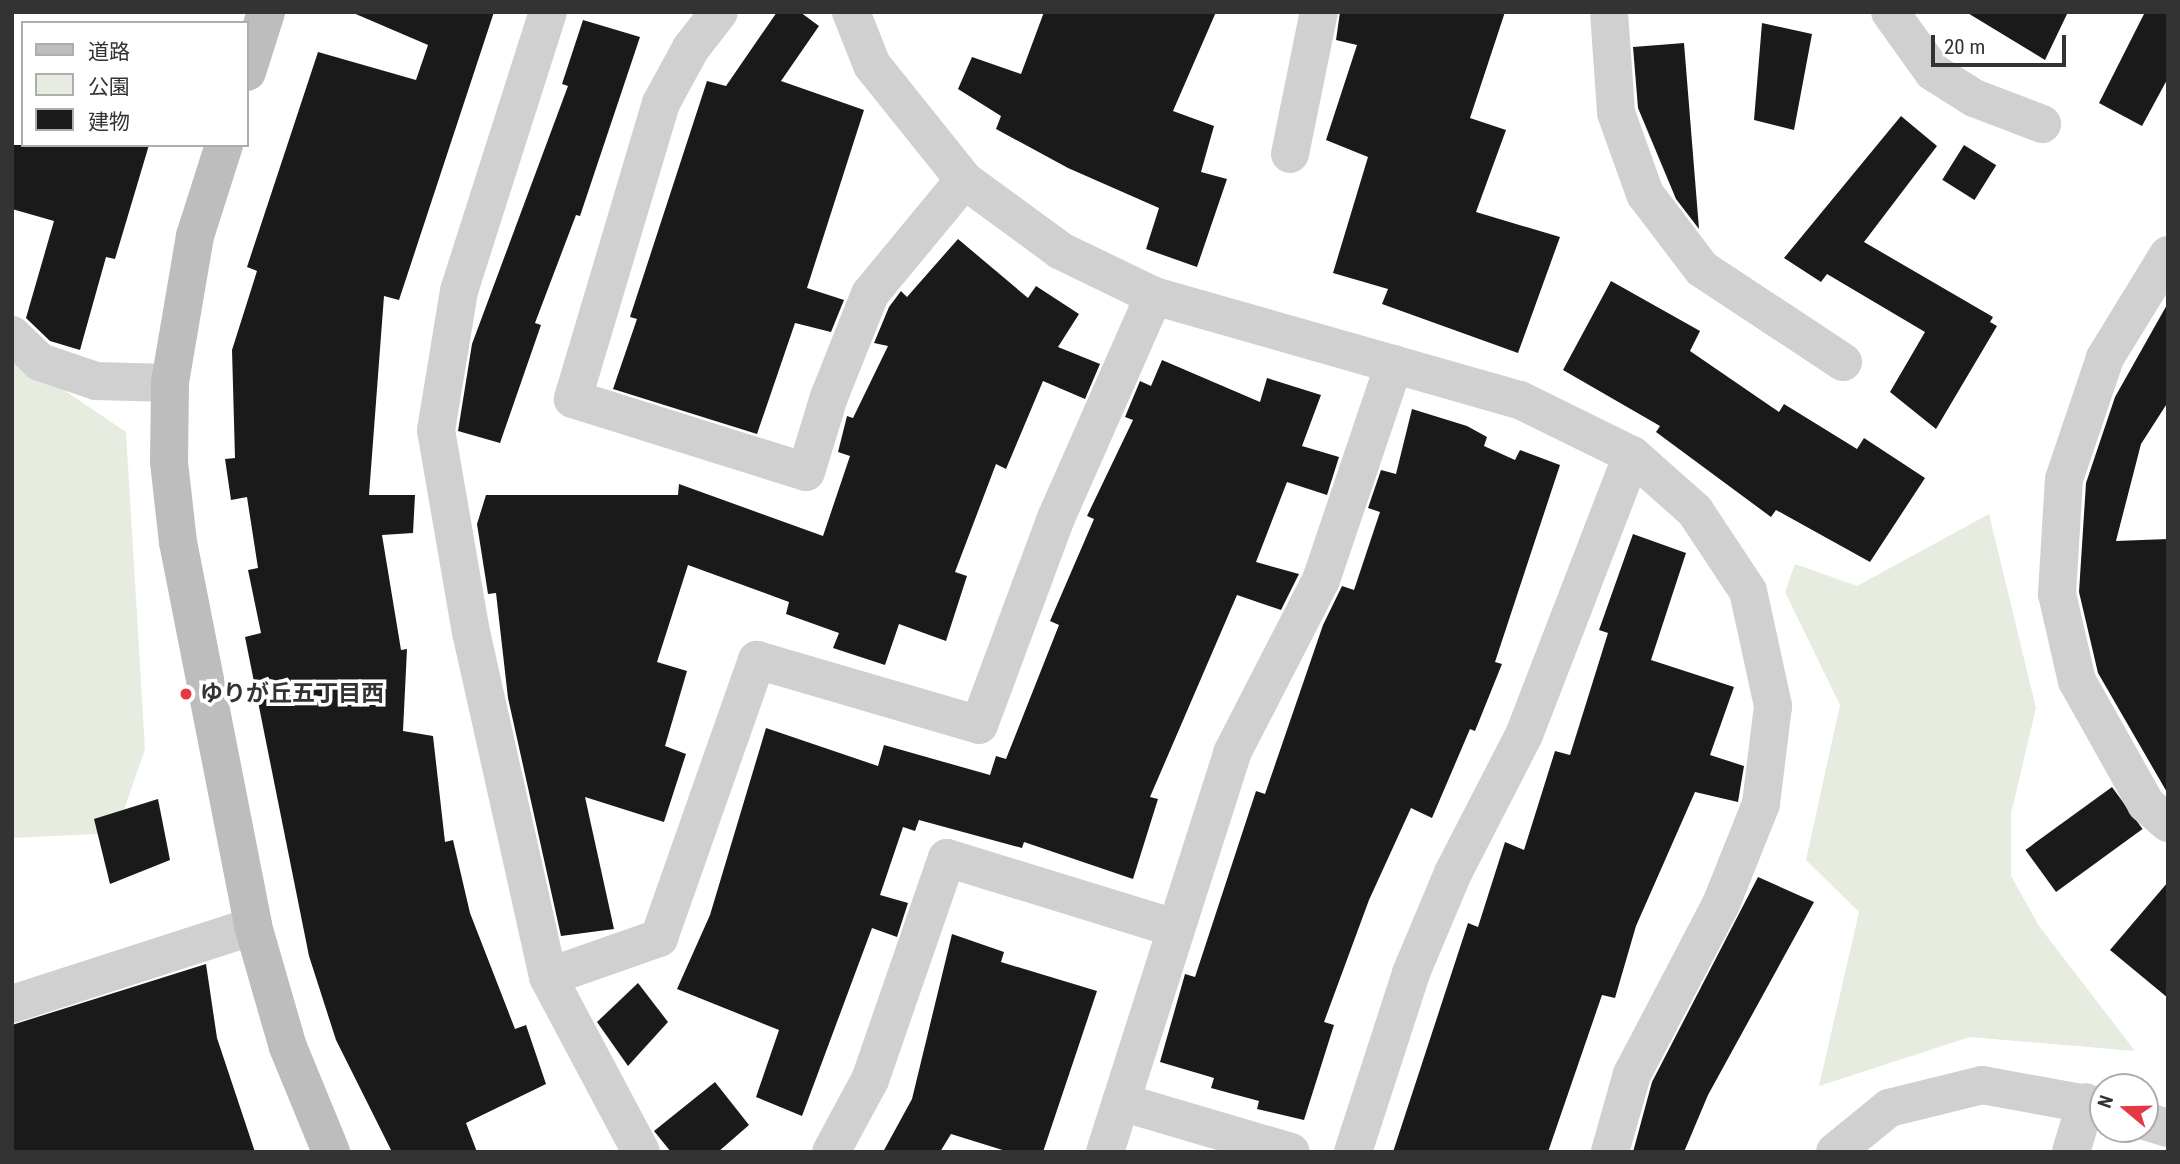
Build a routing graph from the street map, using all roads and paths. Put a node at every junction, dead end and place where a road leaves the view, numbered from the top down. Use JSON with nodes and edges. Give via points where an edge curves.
{"nodes":[{"id":1,"x":266,"y":12,"type":"edge"},
{"id":2,"x":548,"y":12,"type":"edge"},
{"id":3,"x":719,"y":12,"type":"edge"},
{"id":4,"x":851,"y":12,"type":"edge"},
{"id":5,"x":1319,"y":12,"type":"edge"},
{"id":6,"x":1609,"y":12,"type":"edge"},
{"id":7,"x":1890,"y":12,"type":"edge"},
{"id":8,"x":248,"y":69,"type":"edge"},
{"id":9,"x":2042,"y":124,"type":"dead end"},
{"id":10,"x":222,"y":147,"type":"edge"},
{"id":11,"x":1290,"y":153,"type":"dead end"},
{"id":12,"x":964,"y":180,"type":"junction"},
{"id":13,"x":2168,"y":255,"type":"edge"},
{"id":14,"x":1154,"y":296,"type":"junction"},
{"id":15,"x":12,"y":335,"type":"edge"},
{"id":16,"x":1843,"y":362,"type":"dead end"},
{"id":17,"x":1394,"y":365,"type":"junction"},
{"id":18,"x":170,"y":383,"type":"junction"},
{"id":19,"x":1632,"y":455,"type":"junction"},
{"id":20,"x":2168,"y":823,"type":"edge"},
{"id":21,"x":253,"y":926,"type":"junction"},
{"id":22,"x":1174,"y":928,"type":"junction"},
{"id":23,"x":548,"y":977,"type":"junction"},
{"id":24,"x":12,"y":1004,"type":"edge"},
{"id":25,"x":1121,"y":1102,"type":"junction"},
{"id":26,"x":2089,"y":1104,"type":"edge"},
{"id":27,"x":2089,"y":1115,"type":"edge"},
{"id":28,"x":638,"y":1151,"type":"edge"},
{"id":29,"x":331,"y":1152,"type":"edge"},
{"id":30,"x":831,"y":1152,"type":"edge"},
{"id":31,"x":1105,"y":1152,"type":"edge"},
{"id":32,"x":1291,"y":1152,"type":"edge"},
{"id":33,"x":1353,"y":1152,"type":"edge"},
{"id":34,"x":1610,"y":1152,"type":"edge"},
{"id":35,"x":1835,"y":1152,"type":"edge"},
{"id":36,"x":2071,"y":1152,"type":"edge"}],
"edges":[{"from":1,"to":8,"type":"street"},
{"from":2,"to":23,"type":"street","via":[[459,291],[436,430],[477,659]]},
{"from":3,"to":12,"type":"street","via":[[691,48],[661,103],[573,399],[806,472],[829,397],[870,294]]},
{"from":4,"to":12,"type":"street","via":[[872,65]]},
{"from":5,"to":11,"type":"street"},
{"from":6,"to":16,"type":"street","via":[[1616,113],[1645,194],[1702,269]]},
{"from":7,"to":9,"type":"street","via":[[1933,72],[1974,98]]},
{"from":10,"to":18,"type":"street","via":[[195,236]]},
{"from":12,"to":14,"type":"street","via":[[1061,251]]},
{"from":13,"to":20,"type":"street","via":[[2105,358],[2064,479],[2057,594],[2077,681],[2146,804]]},
{"from":14,"to":17,"type":"street"},
{"from":14,"to":23,"type":"street","via":[[1056,518],[979,725],[757,660],[659,937]]},
{"from":15,"to":18,"type":"street","via":[[40,362],[96,381]]},
{"from":17,"to":19,"type":"street","via":[[1520,400]]},
{"from":17,"to":22,"type":"street","via":[[1321,580],[1232,752]]},
{"from":18,"to":21,"type":"street","via":[[169,462],[178,542]]},
{"from":19,"to":33,"type":"street","via":[[1524,735],[1453,873],[1411,973]]},
{"from":19,"to":34,"type":"street","via":[[1695,511],[1748,591],[1773,706],[1761,804],[1721,904],[1632,1074]]},
{"from":21,"to":24,"type":"street"},
{"from":21,"to":29,"type":"street","via":[[288,1047]]},
{"from":22,"to":25,"type":"street"},
{"from":22,"to":30,"type":"street","via":[[947,858],[870,1080]]},
{"from":23,"to":28,"type":"street"},
{"from":25,"to":31,"type":"street"},
{"from":25,"to":32,"type":"street"},
{"from":26,"to":35,"type":"street","via":[[1982,1085],[1889,1108]]},
{"from":27,"to":36,"type":"street"}]}
